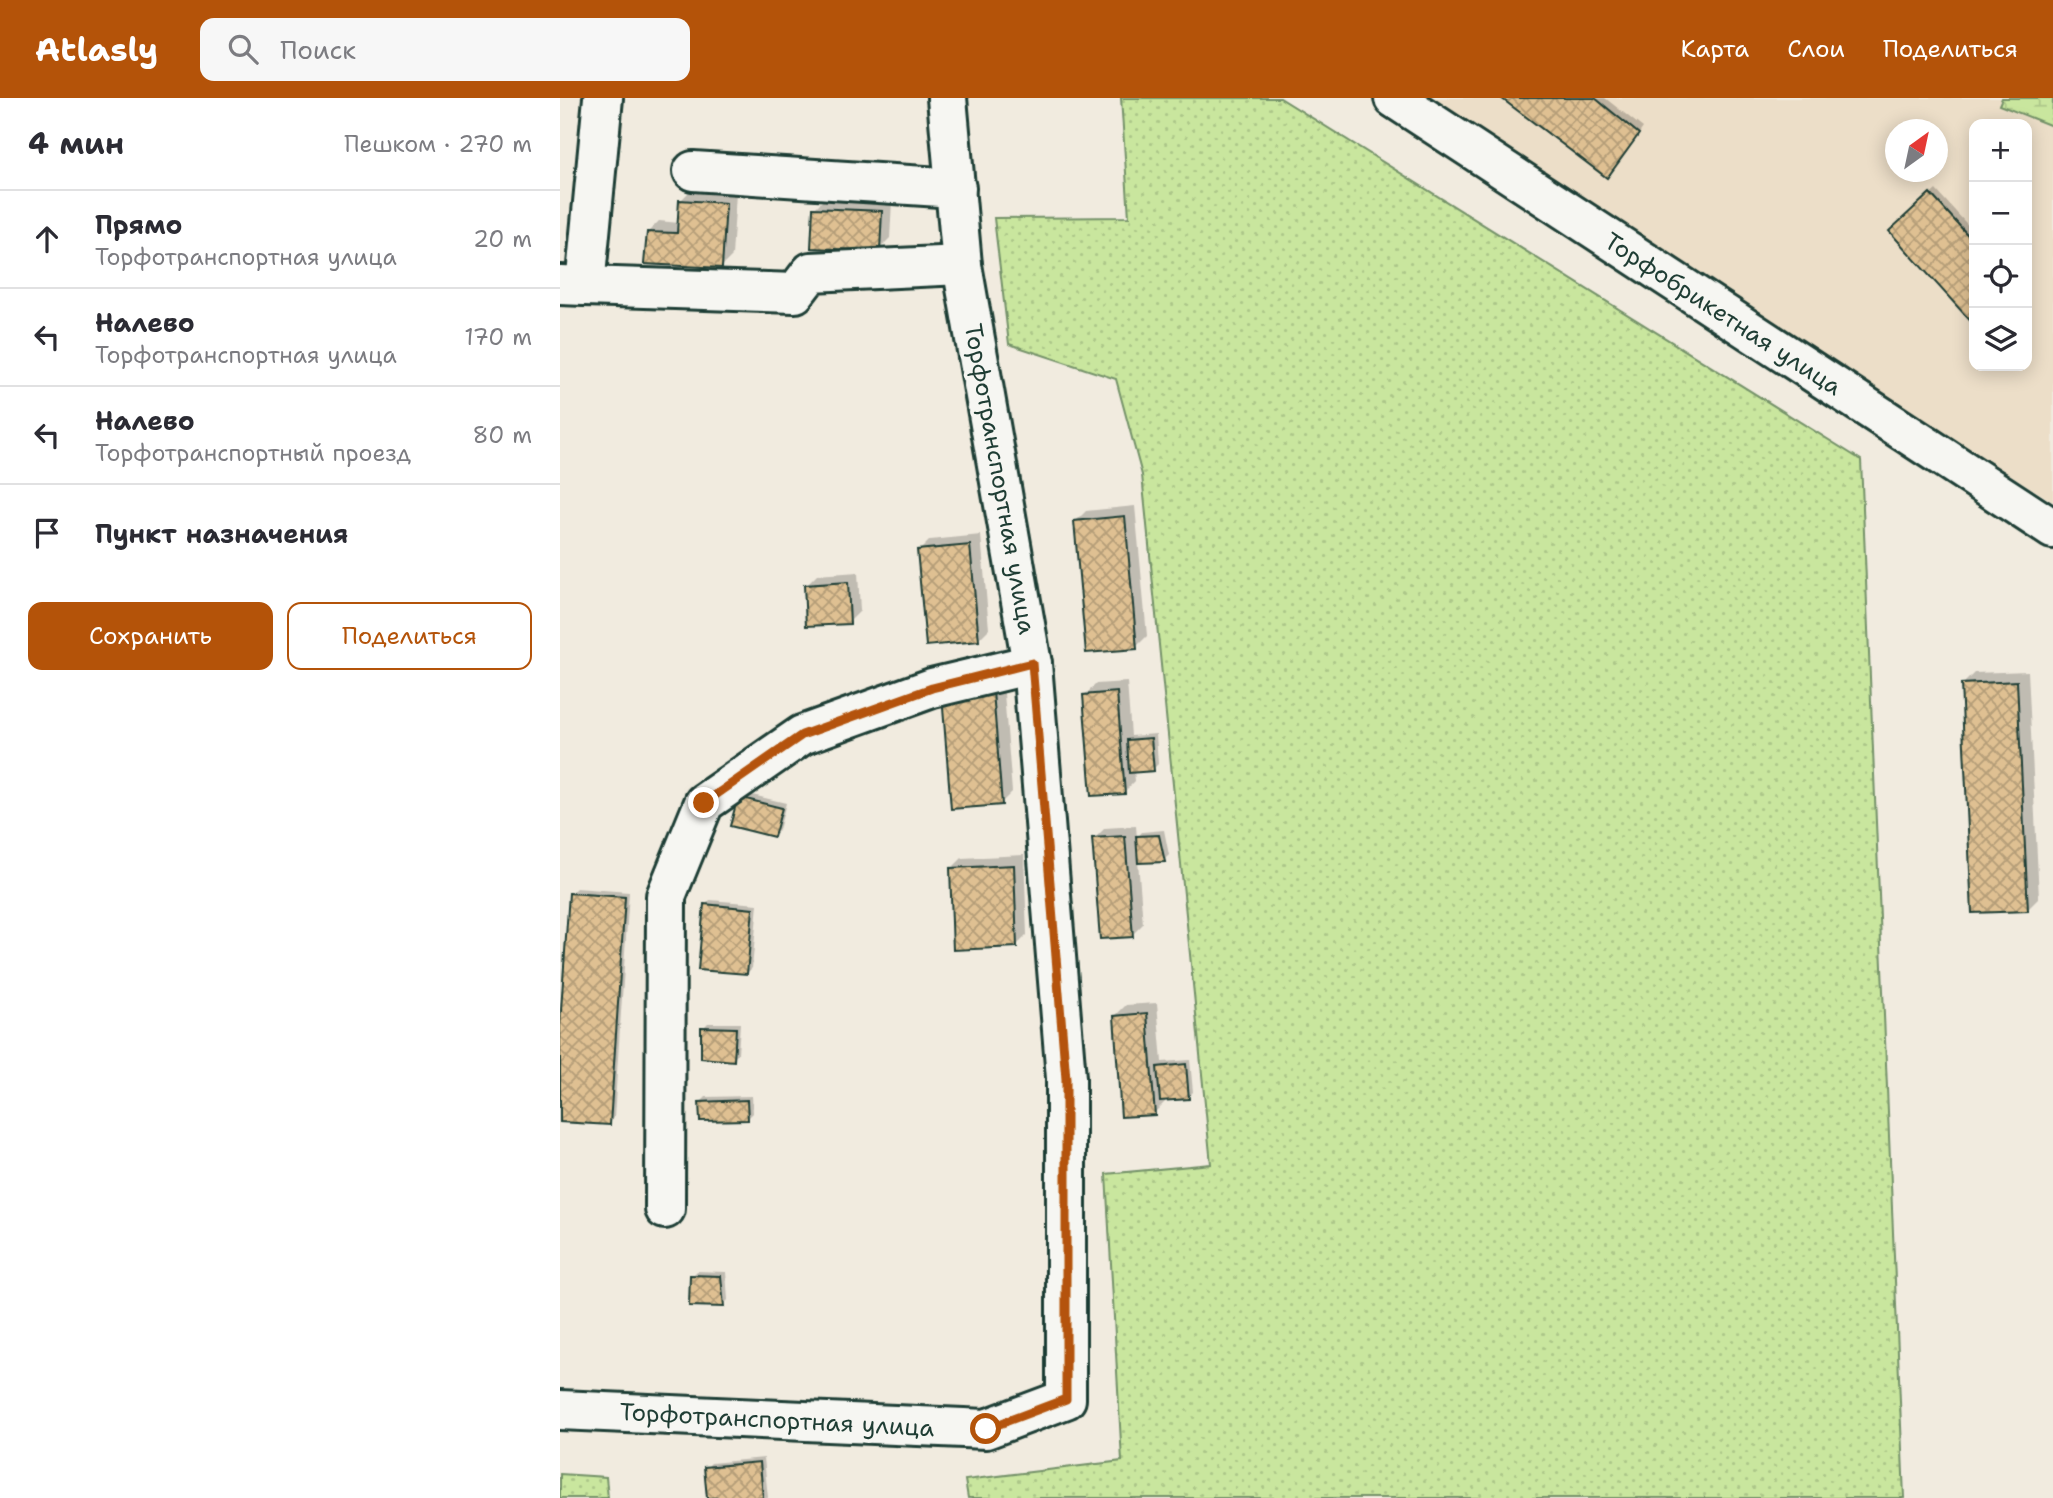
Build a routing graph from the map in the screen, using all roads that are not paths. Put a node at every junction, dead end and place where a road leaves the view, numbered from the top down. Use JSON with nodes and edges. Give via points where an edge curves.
{"nodes":[{"id":1,"x":604,"y":98,"type":"edge"},
{"id":2,"x":947,"y":98,"type":"edge"},
{"id":3,"x":1394,"y":98,"type":"edge"},
{"id":4,"x":692,"y":171,"type":"dead end"},
{"id":5,"x":956,"y":188,"type":"junction"},
{"id":6,"x":962,"y":265,"type":"junction"},
{"id":7,"x":572,"y":285,"type":"edge"},
{"id":8,"x":2053,"y":529,"type":"edge"},
{"id":9,"x":1032,"y":663,"type":"junction"},
{"id":10,"x":665,"y":1209,"type":"dead end"},
{"id":11,"x":560,"y":1410,"type":"edge"}],
"edges":[{"from":1,"to":7,"type":"street"},
{"from":2,"to":5,"type":"street","name":"Торфотранспортная улица"},
{"from":3,"to":8,"type":"street","name":"Торфобрикетная улица"},
{"from":4,"to":5,"type":"street"},
{"from":5,"to":6,"type":"street","name":"Торфотранспортная улица"},
{"from":6,"to":7,"type":"street","via":[[811,272],[795,293]]},
{"from":6,"to":9,"type":"street","name":"Торфотранспортная улица"},
{"from":9,"to":10,"type":"street","via":[[932,688],[802,735],[704,803],[666,896]]},
{"from":9,"to":11,"type":"street","name":"Торфотранспортная улица","via":[[1066,1079],[1066,1399],[986,1429]]}]}
